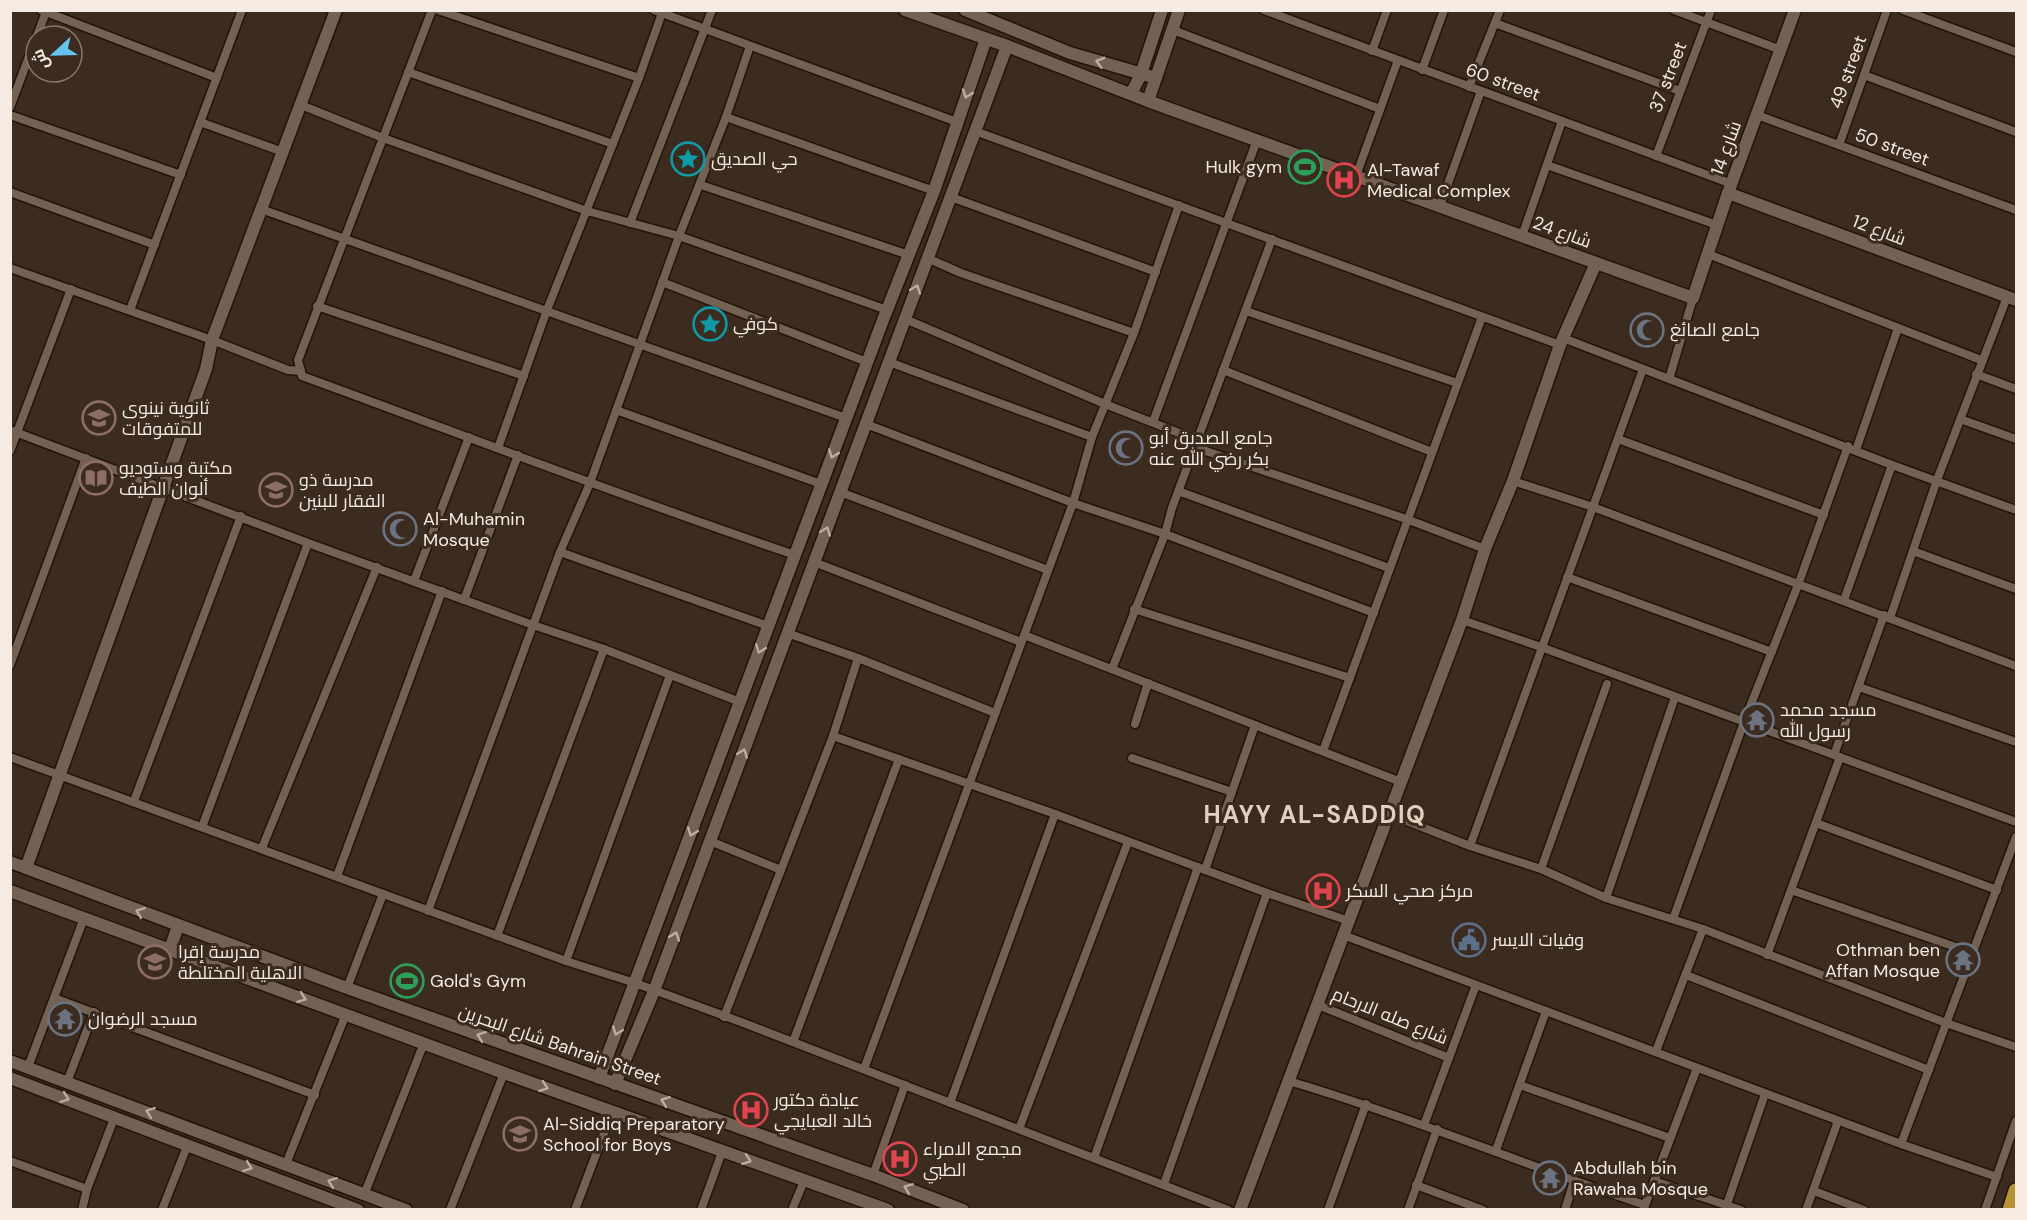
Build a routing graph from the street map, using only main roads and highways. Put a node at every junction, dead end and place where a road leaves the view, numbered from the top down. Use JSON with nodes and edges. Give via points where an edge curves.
{"nodes":[{"id":1,"x":2016,"y":1191,"type":"edge"},
{"id":2,"x":2010,"y":1209,"type":"edge"}],
"edges":[{"from":1,"to":2,"type":"highway"}]}
